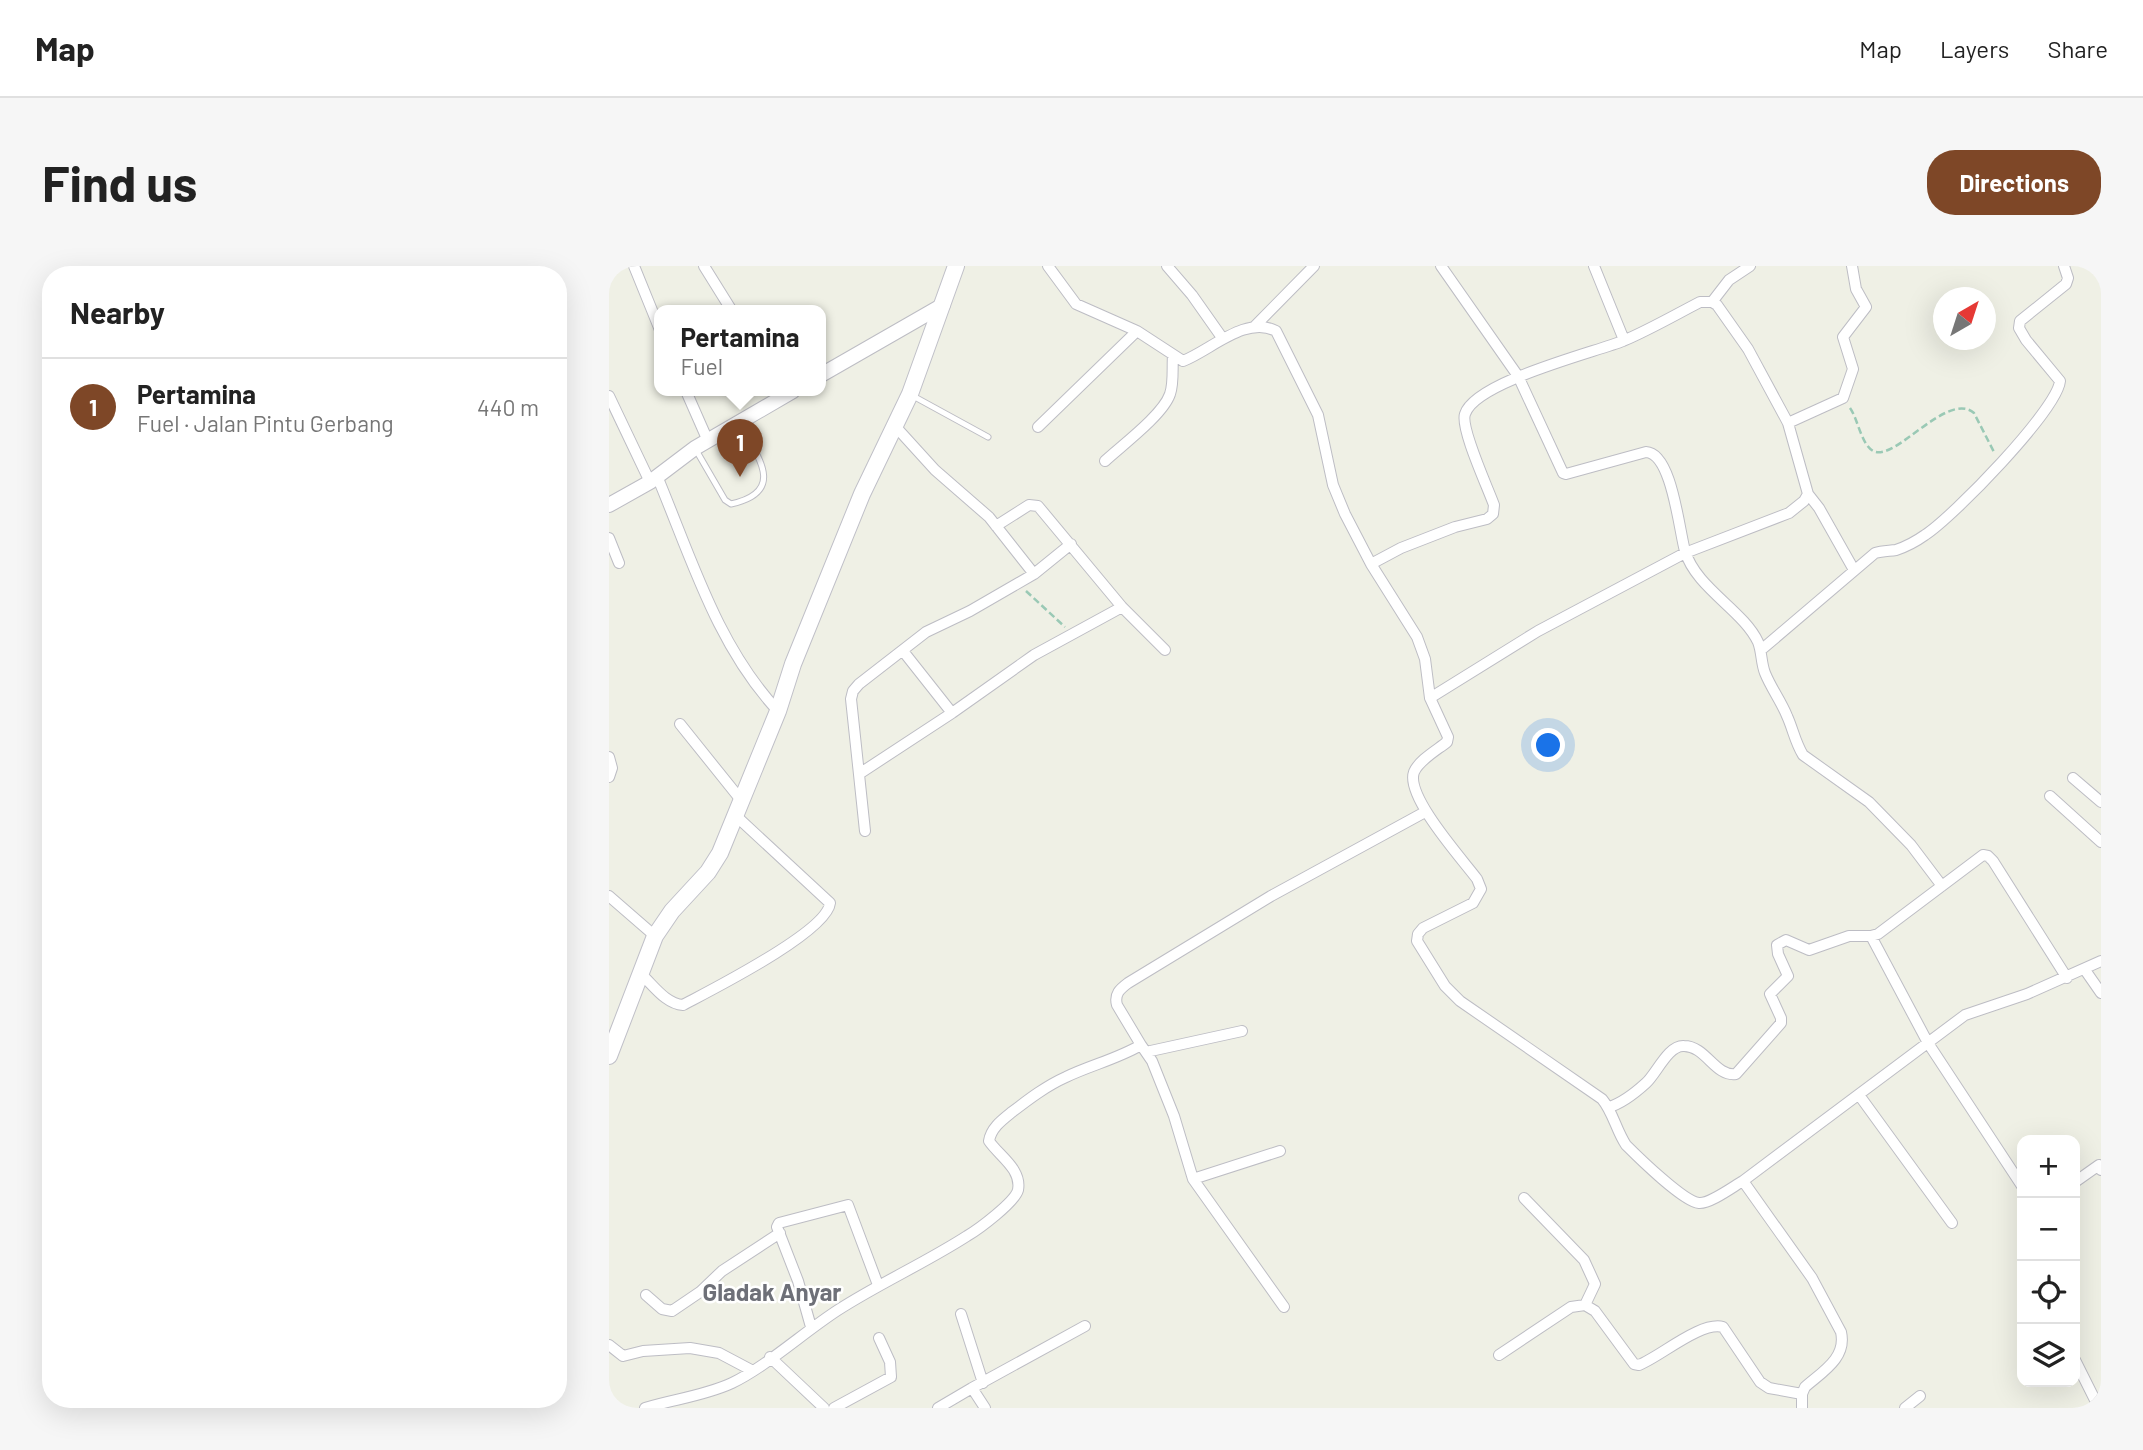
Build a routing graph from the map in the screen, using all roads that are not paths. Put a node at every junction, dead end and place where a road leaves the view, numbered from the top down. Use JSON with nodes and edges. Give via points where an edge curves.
{"nodes":[{"id":1,"x":634,"y":266,"type":"edge"},
{"id":2,"x":703,"y":266,"type":"edge"},
{"id":3,"x":956,"y":266,"type":"edge"},
{"id":4,"x":1048,"y":266,"type":"edge"},
{"id":5,"x":1167,"y":266,"type":"edge"},
{"id":6,"x":1314,"y":266,"type":"edge"},
{"id":7,"x":1441,"y":266,"type":"edge"},
{"id":8,"x":1594,"y":266,"type":"edge"},
{"id":9,"x":1750,"y":266,"type":"edge"},
{"id":10,"x":1852,"y":266,"type":"edge"},
{"id":11,"x":2064,"y":266,"type":"edge"},
{"id":12,"x":1712,"y":302,"type":"junction"},
{"id":13,"x":728,"y":305,"type":"edge"},
{"id":14,"x":943,"y":305,"type":"junction"},
{"id":15,"x":654,"y":315,"type":"edge"},
{"id":16,"x":1254,"y":327,"type":"junction"},
{"id":17,"x":1137,"y":331,"type":"junction"},
{"id":18,"x":1223,"y":339,"type":"junction"},
{"id":19,"x":1624,"y":340,"type":"junction"},
{"id":20,"x":1173,"y":356,"type":"junction"},
{"id":21,"x":826,"y":372,"type":"edge"},
{"id":22,"x":1518,"y":376,"type":"junction"},
{"id":23,"x":910,"y":394,"type":"junction"},
{"id":24,"x":609,"y":396,"type":"edge"},
{"id":25,"x":687,"y":396,"type":"edge"},
{"id":26,"x":769,"y":397,"type":"edge"},
{"id":27,"x":1788,"y":423,"type":"junction"},
{"id":28,"x":739,"y":424,"type":"junction"},
{"id":29,"x":895,"y":426,"type":"junction"},
{"id":30,"x":1038,"y":426,"type":"dead end"},
{"id":31,"x":988,"y":437,"type":"dead end"},
{"id":32,"x":701,"y":444,"type":"junction"},
{"id":33,"x":1105,"y":461,"type":"dead end"},
{"id":34,"x":654,"y":479,"type":"junction"},
{"id":35,"x":1808,"y":494,"type":"junction"},
{"id":36,"x":609,"y":505,"type":"edge"},
{"id":37,"x":996,"y":526,"type":"junction"},
{"id":38,"x":609,"y":538,"type":"edge"},
{"id":39,"x":1070,"y":544,"type":"junction"},
{"id":40,"x":1685,"y":552,"type":"junction"},
{"id":41,"x":619,"y":564,"type":"dead end"},
{"id":42,"x":1371,"y":564,"type":"junction"},
{"id":43,"x":1854,"y":570,"type":"junction"},
{"id":44,"x":1034,"y":574,"type":"junction"},
{"id":45,"x":1122,"y":607,"type":"junction"},
{"id":46,"x":1165,"y":650,"type":"dead end"},
{"id":47,"x":1761,"y":650,"type":"junction"},
{"id":48,"x":904,"y":651,"type":"junction"},
{"id":49,"x":1430,"y":698,"type":"junction"},
{"id":50,"x":778,"y":711,"type":"junction"},
{"id":51,"x":952,"y":713,"type":"junction"},
{"id":52,"x":680,"y":724,"type":"dead end"},
{"id":53,"x":609,"y":757,"type":"edge"},
{"id":54,"x":859,"y":774,"type":"junction"},
{"id":55,"x":609,"y":777,"type":"edge"},
{"id":56,"x":2073,"y":778,"type":"dead end"},
{"id":57,"x":2050,"y":796,"type":"dead end"},
{"id":58,"x":2101,"y":802,"type":"edge"},
{"id":59,"x":738,"y":808,"type":"junction"},
{"id":60,"x":1425,"y":812,"type":"junction"},
{"id":61,"x":865,"y":831,"type":"dead end"},
{"id":62,"x":2101,"y":842,"type":"edge"},
{"id":63,"x":1942,"y":886,"type":"junction"},
{"id":64,"x":609,"y":896,"type":"edge"},
{"id":65,"x":655,"y":936,"type":"junction"},
{"id":66,"x":1871,"y":936,"type":"junction"},
{"id":67,"x":2101,"y":961,"type":"edge"},
{"id":68,"x":2085,"y":970,"type":"junction"},
{"id":69,"x":642,"y":975,"type":"junction"},
{"id":70,"x":2067,"y":978,"type":"junction"},
{"id":71,"x":2101,"y":993,"type":"edge"},
{"id":72,"x":1242,"y":1031,"type":"dead end"},
{"id":73,"x":1928,"y":1043,"type":"junction"},
{"id":74,"x":1143,"y":1048,"type":"junction"},
{"id":75,"x":609,"y":1056,"type":"edge"},
{"id":76,"x":1859,"y":1095,"type":"junction"},
{"id":77,"x":1609,"y":1107,"type":"junction"},
{"id":78,"x":1280,"y":1151,"type":"dead end"},
{"id":79,"x":2100,"y":1166,"type":"edge"},
{"id":80,"x":2017,"y":1178,"type":"edge"},
{"id":81,"x":1193,"y":1179,"type":"junction"},
{"id":82,"x":2080,"y":1179,"type":"edge"},
{"id":83,"x":1743,"y":1181,"type":"junction"},
{"id":84,"x":1524,"y":1198,"type":"dead end"},
{"id":85,"x":1952,"y":1223,"type":"dead end"},
{"id":86,"x":780,"y":1233,"type":"junction"},
{"id":87,"x":878,"y":1286,"type":"junction"},
{"id":88,"x":646,"y":1296,"type":"dead end"},
{"id":89,"x":1585,"y":1305,"type":"junction"},
{"id":90,"x":1284,"y":1307,"type":"dead end"},
{"id":91,"x":961,"y":1314,"type":"dead end"},
{"id":92,"x":1085,"y":1326,"type":"dead end"},
{"id":93,"x":811,"y":1327,"type":"junction"},
{"id":94,"x":879,"y":1338,"type":"dead end"},
{"id":95,"x":609,"y":1345,"type":"edge"},
{"id":96,"x":1499,"y":1355,"type":"dead end"},
{"id":97,"x":770,"y":1357,"type":"junction"},
{"id":98,"x":753,"y":1371,"type":"junction"},
{"id":99,"x":2080,"y":1372,"type":"edge"},
{"id":100,"x":977,"y":1385,"type":"junction"},
{"id":101,"x":1801,"y":1394,"type":"junction"},
{"id":102,"x":1920,"y":1396,"type":"dead end"},
{"id":103,"x":645,"y":1408,"type":"edge"},
{"id":104,"x":824,"y":1408,"type":"edge"},
{"id":105,"x":834,"y":1408,"type":"edge"},
{"id":106,"x":938,"y":1408,"type":"edge"},
{"id":107,"x":985,"y":1408,"type":"edge"},
{"id":108,"x":1802,"y":1408,"type":"edge"},
{"id":109,"x":1905,"y":1408,"type":"edge"},
{"id":110,"x":2099,"y":1408,"type":"edge"}],
"edges":[{"from":1,"to":15,"type":"street"},
{"from":2,"to":13,"type":"street"},
{"from":3,"to":14,"type":"main road"},
{"from":4,"to":17,"type":"street","via":[[1076,304]]},
{"from":5,"to":18,"type":"street"},
{"from":6,"to":16,"type":"street"},
{"from":7,"to":22,"type":"street"},
{"from":8,"to":19,"type":"street"},
{"from":9,"to":12,"type":"street","via":[[1729,280]]},
{"from":10,"to":27,"type":"street","via":[[1856,289],[1866,307],[1843,337],[1853,369],[1843,398]]},
{"from":11,"to":43,"type":"street","via":[[2066,284],[2020,321],[2019,328],[2060,381],[2058,391],[1965,503],[1926,535],[1896,550],[1875,553]]},
{"from":12,"to":19,"type":"street","via":[[1700,302]]},
{"from":12,"to":27,"type":"street","via":[[1748,349]]},
{"from":14,"to":21,"type":"street"},
{"from":14,"to":23,"type":"main road"},
{"from":16,"to":18,"type":"street"},
{"from":16,"to":42,"type":"street","via":[[1276,331],[1283,342],[1318,415],[1332,485]]},
{"from":17,"to":20,"type":"street"},
{"from":17,"to":30,"type":"street"},
{"from":18,"to":20,"type":"street","via":[[1184,361]]},
{"from":19,"to":22,"type":"street"},
{"from":20,"to":33,"type":"street","via":[[1165,403]]},
{"from":22,"to":40,"type":"street","via":[[1563,473],[1646,452],[1658,457],[1679,513]]},
{"from":22,"to":42,"type":"street","via":[[1478,398],[1465,411],[1472,450],[1495,505],[1493,514]]},
{"from":23,"to":29,"type":"main road"},
{"from":23,"to":31,"type":"lane"},
{"from":24,"to":34,"type":"street"},
{"from":25,"to":32,"type":"street"},
{"from":26,"to":28,"type":"street"},
{"from":27,"to":35,"type":"street"},
{"from":28,"to":32,"type":"street"},
{"from":28,"to":32,"type":"lane","via":[[760,463],[765,482],[761,491],[731,504]]},
{"from":29,"to":37,"type":"street"},
{"from":29,"to":50,"type":"main road","via":[[848,530]]},
{"from":32,"to":34,"type":"street"},
{"from":34,"to":36,"type":"street"},
{"from":34,"to":50,"type":"street","via":[[716,619],[756,688]]},
{"from":35,"to":40,"type":"street","via":[[1789,513]]},
{"from":35,"to":43,"type":"street"},
{"from":37,"to":39,"type":"street","via":[[1022,508],[1035,505]]},
{"from":37,"to":44,"type":"street"},
{"from":38,"to":41,"type":"street"},
{"from":39,"to":44,"type":"street"},
{"from":39,"to":45,"type":"street"},
{"from":40,"to":47,"type":"street","via":[[1702,580]]},
{"from":40,"to":49,"type":"street","via":[[1538,631]]},
{"from":42,"to":49,"type":"street","via":[[1417,637]]},
{"from":43,"to":47,"type":"street"},
{"from":44,"to":48,"type":"street","via":[[939,624]]},
{"from":45,"to":46,"type":"street"},
{"from":45,"to":51,"type":"street","via":[[1018,665]]},
{"from":47,"to":63,"type":"street","via":[[1764,672],[1803,755],[1869,802]]},
{"from":48,"to":51,"type":"street"},
{"from":48,"to":54,"type":"street","via":[[853,691]]},
{"from":49,"to":60,"type":"street","via":[[1448,737],[1413,773]]},
{"from":50,"to":59,"type":"main road"},
{"from":51,"to":54,"type":"street"},
{"from":52,"to":59,"type":"street"},
{"from":53,"to":55,"type":"street"},
{"from":54,"to":61,"type":"street"},
{"from":56,"to":58,"type":"street"},
{"from":57,"to":62,"type":"street"},
{"from":59,"to":65,"type":"main road","via":[[708,872]]},
{"from":59,"to":69,"type":"street","via":[[830,903],[829,910],[760,964],[683,1005],[674,1004]]},
{"from":60,"to":74,"type":"street","via":[[1271,896],[1128,983],[1115,999]]},
{"from":60,"to":77,"type":"street","via":[[1481,889],[1473,903],[1418,934],[1417,941],[1445,986]]},
{"from":63,"to":66,"type":"street"},
{"from":63,"to":70,"type":"street","via":[[1978,857],[1988,856]]},
{"from":64,"to":65,"type":"street"},
{"from":65,"to":69,"type":"main road"},
{"from":66,"to":73,"type":"street"},
{"from":66,"to":77,"type":"street","via":[[1849,936],[1809,950],[1781,942],[1778,954],[1787,976],[1770,994],[1781,1023],[1739,1071],[1726,1074],[1700,1052],[1683,1045],[1669,1054],[1646,1084]]},
{"from":67,"to":68,"type":"street"},
{"from":68,"to":70,"type":"street"},
{"from":68,"to":71,"type":"street"},
{"from":69,"to":75,"type":"main road"},
{"from":70,"to":73,"type":"street","via":[[1965,1015]]},
{"from":72,"to":74,"type":"street"},
{"from":73,"to":76,"type":"street"},
{"from":73,"to":80,"type":"street"},
{"from":74,"to":81,"type":"street","via":[[1174,1116]]},
{"from":74,"to":87,"type":"street","via":[[1056,1082],[1004,1118],[990,1133],[989,1141],[1013,1168],[1018,1191],[975,1231]]},
{"from":76,"to":83,"type":"street"},
{"from":76,"to":85,"type":"street"},
{"from":77,"to":83,"type":"street","via":[[1626,1145],[1690,1200],[1707,1202]]},
{"from":78,"to":81,"type":"street"},
{"from":79,"to":82,"type":"street"},
{"from":81,"to":90,"type":"street"},
{"from":83,"to":101,"type":"street","via":[[1812,1278],[1841,1332],[1840,1354]]},
{"from":84,"to":89,"type":"street","via":[[1584,1260],[1595,1284]]},
{"from":86,"to":87,"type":"street","via":[[779,1223],[848,1205]]},
{"from":86,"to":88,"type":"street","via":[[672,1311]]},
{"from":86,"to":93,"type":"street"},
{"from":87,"to":93,"type":"street"},
{"from":89,"to":96,"type":"street","via":[[1571,1307]]},
{"from":89,"to":101,"type":"street","via":[[1595,1311],[1634,1364],[1646,1363],[1715,1325],[1723,1327],[1760,1382]]},
{"from":91,"to":100,"type":"street"},
{"from":92,"to":100,"type":"street"},
{"from":93,"to":97,"type":"street"},
{"from":94,"to":105,"type":"street","via":[[891,1377]]},
{"from":95,"to":98,"type":"street","via":[[623,1356],[690,1348],[719,1353]]},
{"from":97,"to":98,"type":"street"},
{"from":97,"to":104,"type":"street"},
{"from":98,"to":103,"type":"street","via":[[712,1392]]},
{"from":99,"to":110,"type":"street"},
{"from":100,"to":106,"type":"street"},
{"from":100,"to":107,"type":"street"},
{"from":101,"to":108,"type":"street"},
{"from":102,"to":109,"type":"street"}]}
